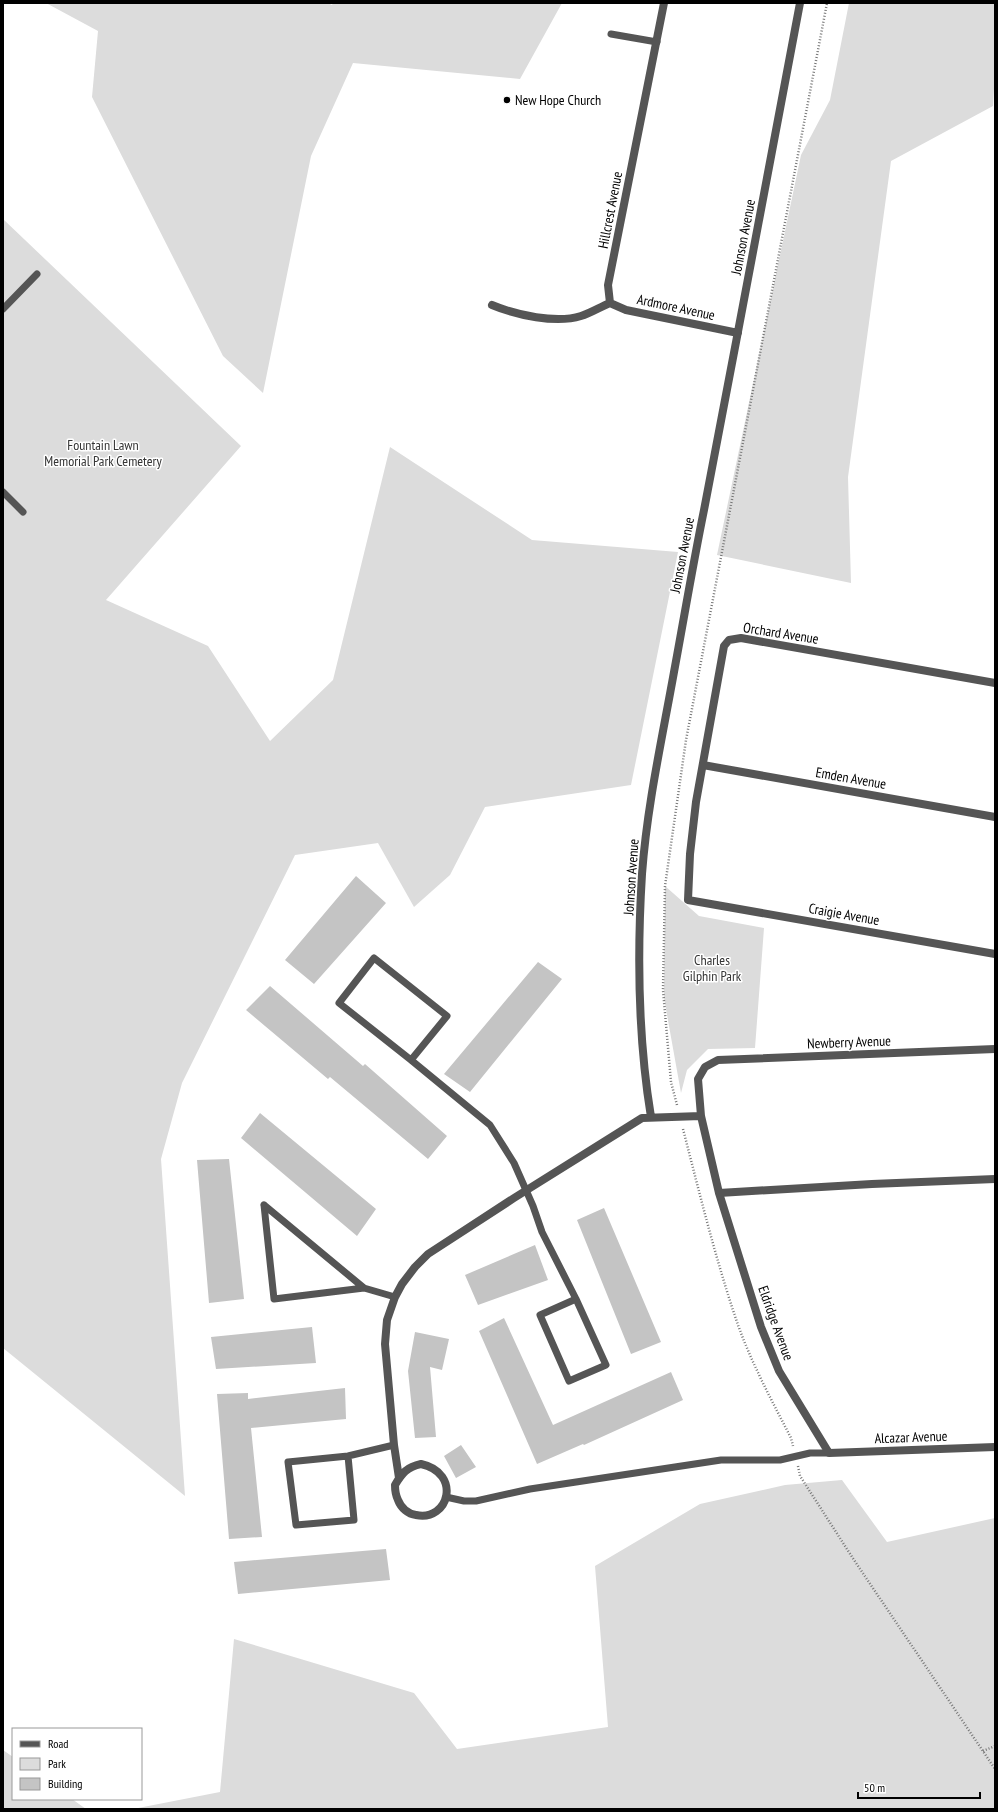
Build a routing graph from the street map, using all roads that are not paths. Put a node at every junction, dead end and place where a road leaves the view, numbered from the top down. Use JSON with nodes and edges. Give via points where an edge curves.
{"nodes":[{"id":1,"x":664,"y":3,"type":"edge"},
{"id":2,"x":800,"y":3,"type":"edge"},
{"id":3,"x":611,"y":34,"type":"dead end"},
{"id":4,"x":657,"y":42,"type":"junction"},
{"id":5,"x":37,"y":274,"type":"dead end"},
{"id":6,"x":610,"y":303,"type":"junction"},
{"id":7,"x":492,"y":305,"type":"dead end"},
{"id":8,"x":3,"y":310,"type":"edge"},
{"id":9,"x":738,"y":333,"type":"junction"},
{"id":10,"x":3,"y":492,"type":"edge"},
{"id":11,"x":23,"y":512,"type":"dead end"},
{"id":12,"x":995,"y":683,"type":"edge"},
{"id":13,"x":703,"y":765,"type":"junction"},
{"id":14,"x":995,"y":817,"type":"edge"},
{"id":15,"x":688,"y":900,"type":"joint"},
{"id":16,"x":995,"y":954,"type":"edge"},
{"id":17,"x":995,"y":1049,"type":"edge"},
{"id":18,"x":411,"y":1060,"type":"junction"},
{"id":19,"x":705,"y":1067,"type":"joint"},
{"id":20,"x":702,"y":1116,"type":"junction"},
{"id":21,"x":651,"y":1117,"type":"junction"},
{"id":22,"x":995,"y":1179,"type":"edge"},
{"id":23,"x":526,"y":1190,"type":"junction"},
{"id":24,"x":719,"y":1193,"type":"junction"},
{"id":25,"x":364,"y":1288,"type":"junction"},
{"id":26,"x":395,"y":1298,"type":"junction"},
{"id":27,"x":576,"y":1300,"type":"junction"},
{"id":28,"x":394,"y":1445,"type":"junction"},
{"id":29,"x":995,"y":1446,"type":"edge"},
{"id":30,"x":829,"y":1453,"type":"junction"},
{"id":31,"x":348,"y":1456,"type":"junction"},
{"id":32,"x":399,"y":1478,"type":"junction"},
{"id":33,"x":446,"y":1497,"type":"junction"}],
"edges":[{"from":1,"to":4,"type":"street","name":"Hillcrest Avenue"},
{"from":2,"to":9,"type":"street","name":"Johnson Avenue"},
{"from":3,"to":4,"type":"lane"},
{"from":4,"to":6,"type":"street","name":"Hillcrest Avenue","via":[[608,285]]},
{"from":5,"to":8,"type":"lane"},
{"from":6,"to":7,"type":"street","via":[[581,316],[554,319],[528,316]]},
{"from":6,"to":9,"type":"street","name":"Ardmore Avenue","via":[[626,310]]},
{"from":9,"to":21,"type":"street","name":"Johnson Avenue","via":[[656,768],[642,874],[641,1031]]},
{"from":10,"to":11,"type":"lane"},
{"from":12,"to":13,"type":"street","name":"Orchard Avenue","via":[[736,638],[729,640],[724,646]]},
{"from":13,"to":14,"type":"street","name":"Emden Avenue"},
{"from":13,"to":15,"type":"street","name":"Orchard Avenue","via":[[690,854]]},
{"from":15,"to":16,"type":"street","name":"Craigie Avenue"},
{"from":17,"to":19,"type":"street","name":"Newberry Avenue","via":[[718,1060]]},
{"from":18,"to":18,"type":"lane","via":[[339,1003],[374,958],[447,1016]]},
{"from":18,"to":23,"type":"lane","via":[[490,1125],[514,1163]]},
{"from":19,"to":20,"type":"street","name":"Eldridge Avenue","via":[[698,1079]]},
{"from":20,"to":21,"type":"street"},
{"from":20,"to":24,"type":"street","name":"Eldridge Avenue"},
{"from":21,"to":23,"type":"street","via":[[642,1118]]},
{"from":22,"to":24,"type":"street"},
{"from":23,"to":26,"type":"street","via":[[428,1254],[402,1284]]},
{"from":23,"to":27,"type":"lane","via":[[542,1232]]},
{"from":24,"to":30,"type":"street","name":"Eldridge Avenue","via":[[761,1327],[779,1371]]},
{"from":25,"to":25,"type":"lane","via":[[340,1268],[264,1205],[274,1299]]},
{"from":25,"to":26,"type":"lane"},
{"from":26,"to":28,"type":"street","via":[[387,1320],[384,1344]]},
{"from":27,"to":27,"type":"lane","via":[[606,1366],[569,1381],[540,1315]]},
{"from":28,"to":31,"type":"lane"},
{"from":28,"to":32,"type":"street"},
{"from":29,"to":30,"type":"street","name":"Alcazar Avenue"},
{"from":30,"to":33,"type":"lane","via":[[810,1453],[780,1460],[721,1460],[530,1489],[476,1501]]},
{"from":31,"to":31,"type":"lane","via":[[354,1520],[296,1525],[288,1462]]},
{"from":32,"to":33,"type":"street","via":[[411,1466],[431,1466],[439,1471],[446,1481]]},
{"from":32,"to":33,"type":"street","via":[[395,1485],[397,1500],[412,1514],[431,1514],[439,1509]]}]}
